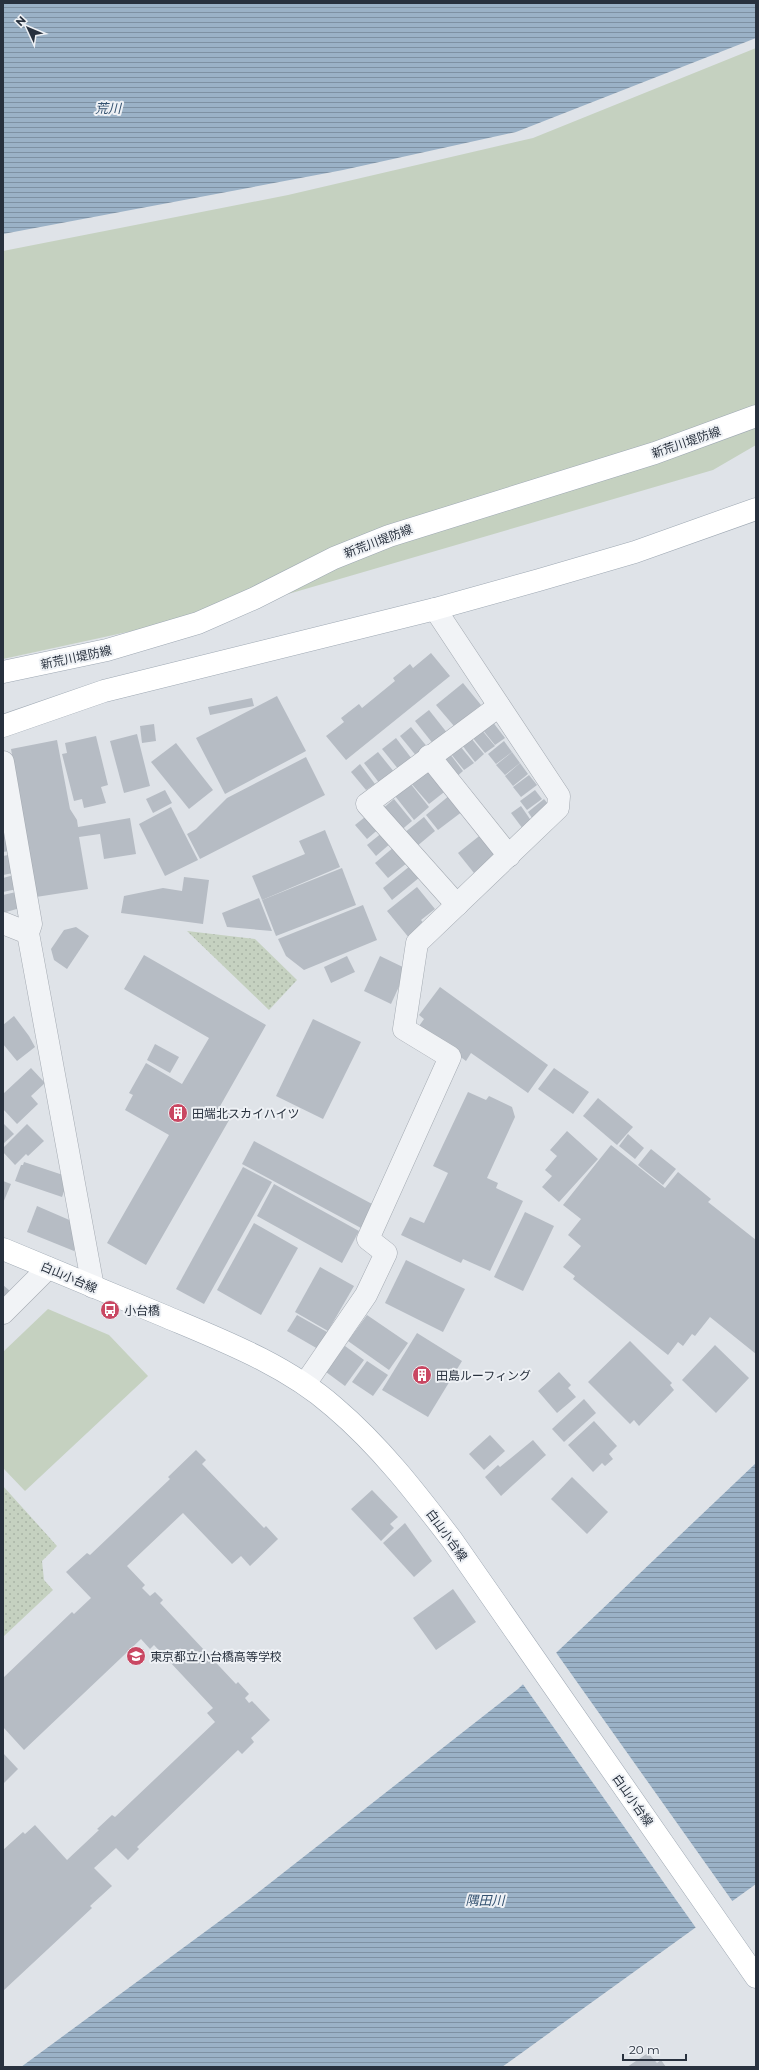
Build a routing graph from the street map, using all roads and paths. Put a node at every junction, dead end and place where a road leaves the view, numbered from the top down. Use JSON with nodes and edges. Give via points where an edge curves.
{"nodes":[{"id":1,"x":756,"y":416,"type":"edge"},
{"id":2,"x":756,"y":509,"type":"edge"},
{"id":3,"x":435,"y":609,"type":"junction"},
{"id":4,"x":3,"y":672,"type":"edge"},
{"id":5,"x":499,"y":706,"type":"junction"},
{"id":6,"x":3,"y":726,"type":"edge"},
{"id":7,"x":429,"y":756,"type":"junction"},
{"id":8,"x":3,"y":762,"type":"edge"},
{"id":9,"x":509,"y":856,"type":"junction"},
{"id":10,"x":457,"y":905,"type":"junction"},
{"id":11,"x":3,"y":923,"type":"edge"},
{"id":12,"x":28,"y":933,"type":"junction"},
{"id":13,"x":3,"y":1249,"type":"edge"},
{"id":14,"x":48,"y":1268,"type":"junction"},
{"id":15,"x":93,"y":1287,"type":"junction"},
{"id":16,"x":3,"y":1313,"type":"edge"},
{"id":17,"x":304,"y":1384,"type":"junction"},
{"id":18,"x":754,"y":1975,"type":"edge"}],
"edges":[{"from":1,"to":4,"type":"main road","name":"新荒川堤防線","via":[[655,453],[389,536],[334,558],[234,608],[191,625],[107,650]]},
{"from":2,"to":3,"type":"main road","via":[[635,552]]},
{"from":3,"to":5,"type":"street"},
{"from":3,"to":6,"type":"main road","via":[[124,685]]},
{"from":5,"to":7,"type":"street"},
{"from":5,"to":9,"type":"street","via":[[559,796],[558,808]]},
{"from":7,"to":9,"type":"street"},
{"from":7,"to":10,"type":"street","via":[[367,804]]},
{"from":8,"to":12,"type":"street","via":[[31,924]]},
{"from":9,"to":10,"type":"street"},
{"from":10,"to":17,"type":"street","via":[[417,943],[404,1029],[450,1057],[368,1239],[386,1253],[366,1296]]},
{"from":11,"to":12,"type":"street"},
{"from":12,"to":15,"type":"street"},
{"from":13,"to":14,"type":"main road","name":"白山小台線"},
{"from":14,"to":15,"type":"main road","name":"白山小台線"},
{"from":14,"to":16,"type":"street"},
{"from":15,"to":17,"type":"main road","name":"白山小台線","via":[[244,1351]]},
{"from":17,"to":18,"type":"main road","name":"白山小台線","via":[[334,1406],[376,1444],[413,1488],[452,1540]]}]}
